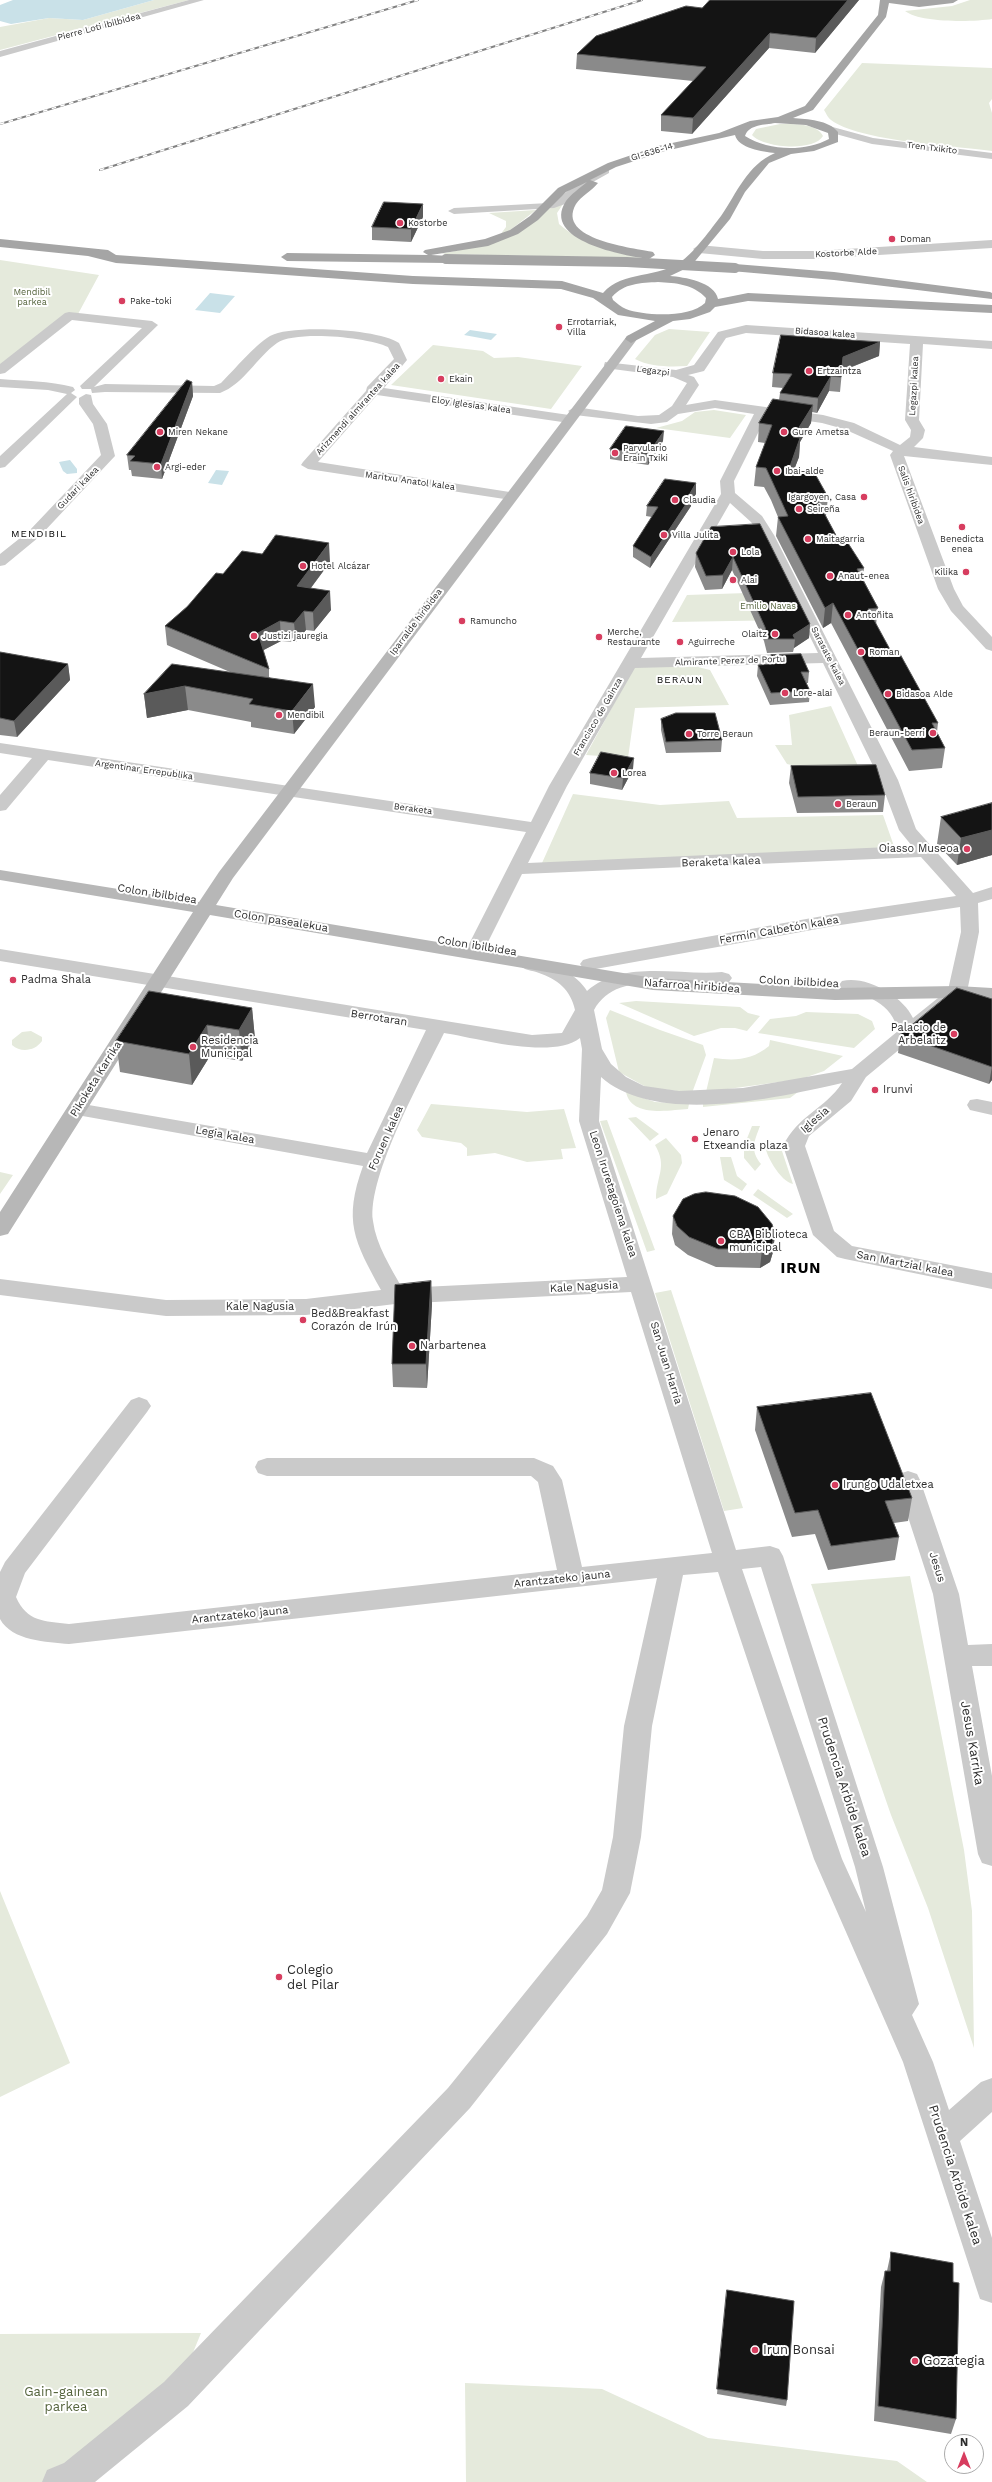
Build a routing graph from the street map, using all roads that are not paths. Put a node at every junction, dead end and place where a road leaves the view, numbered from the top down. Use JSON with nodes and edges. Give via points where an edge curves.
{"nodes":[{"id":1,"x":199,"y":0,"type":"edge"},
{"id":2,"x":885,"y":0,"type":"edge"},
{"id":3,"x":889,"y":0,"type":"edge"},
{"id":4,"x":953,"y":0,"type":"edge"},
{"id":5,"x":919,"y":4,"type":"junction"},
{"id":6,"x":883,"y":15,"type":"junction"},
{"id":7,"x":0,"y":54,"type":"edge"},
{"id":8,"x":809,"y":108,"type":"junction"},
{"id":9,"x":775,"y":120,"type":"junction"},
{"id":10,"x":817,"y":124,"type":"junction"},
{"id":11,"x":742,"y":129,"type":"junction"},
{"id":12,"x":829,"y":129,"type":"junction"},
{"id":13,"x":693,"y":141,"type":"junction"},
{"id":14,"x":872,"y":141,"type":"junction"},
{"id":15,"x":830,"y":143,"type":"junction"},
{"id":16,"x":754,"y":145,"type":"junction"},
{"id":17,"x":790,"y":150,"type":"junction"},
{"id":18,"x":992,"y":156,"type":"edge"},
{"id":19,"x":765,"y":161,"type":"junction"},
{"id":20,"x":611,"y":167,"type":"junction"},
{"id":21,"x":562,"y":190,"type":"junction"},
{"id":22,"x":543,"y":208,"type":"junction"},
{"id":23,"x":0,"y":243,"type":"edge"},
{"id":24,"x":992,"y":244,"type":"edge"},
{"id":25,"x":699,"y":249,"type":"junction"},
{"id":26,"x":93,"y":254,"type":"junction"},
{"id":27,"x":255,"y":256,"type":"dead end"},
{"id":28,"x":278,"y":257,"type":"dead end"},
{"id":29,"x":372,"y":258,"type":"junction"},
{"id":30,"x":688,"y":263,"type":"junction"},
{"id":31,"x":735,"y":268,"type":"junction"},
{"id":32,"x":644,"y":279,"type":"junction"},
{"id":33,"x":702,"y":288,"type":"junction"},
{"id":34,"x":992,"y":296,"type":"edge"},
{"id":35,"x":711,"y":304,"type":"junction"},
{"id":36,"x":610,"y":305,"type":"junction"},
{"id":37,"x":992,"y":309,"type":"edge"},
{"id":38,"x":672,"y":318,"type":"junction"},
{"id":39,"x":631,"y":339,"type":"junction"},
{"id":40,"x":917,"y":340,"type":"junction"},
{"id":41,"x":992,"y":345,"type":"edge"},
{"id":42,"x":610,"y":365,"type":"junction"},
{"id":43,"x":0,"y":370,"type":"edge"},
{"id":44,"x":676,"y":374,"type":"junction"},
{"id":45,"x":0,"y":383,"type":"edge"},
{"id":46,"x":692,"y":384,"type":"junction"},
{"id":47,"x":372,"y":390,"type":"junction"},
{"id":48,"x":90,"y":391,"type":"junction"},
{"id":49,"x":69,"y":393,"type":"junction"},
{"id":50,"x":715,"y":404,"type":"junction"},
{"id":51,"x":763,"y":410,"type":"junction"},
{"id":52,"x":675,"y":411,"type":"junction"},
{"id":53,"x":572,"y":415,"type":"junction"},
{"id":54,"x":904,"y":450,"type":"junction"},
{"id":55,"x":992,"y":461,"type":"edge"},
{"id":56,"x":0,"y":464,"type":"edge"},
{"id":57,"x":308,"y":465,"type":"joint"},
{"id":58,"x":728,"y":494,"type":"junction"},
{"id":59,"x":511,"y":496,"type":"junction"},
{"id":60,"x":0,"y":562,"type":"edge"},
{"id":61,"x":992,"y":646,"type":"edge"},
{"id":62,"x":830,"y":658,"type":"junction"},
{"id":63,"x":630,"y":663,"type":"junction"},
{"id":64,"x":0,"y":748,"type":"edge"},
{"id":65,"x":44,"y":755,"type":"junction"},
{"id":66,"x":289,"y":791,"type":"junction"},
{"id":67,"x":0,"y":806,"type":"edge"},
{"id":68,"x":537,"y":828,"type":"junction"},
{"id":69,"x":926,"y":851,"type":"junction"},
{"id":70,"x":0,"y":869,"type":"edge"},
{"id":71,"x":516,"y":869,"type":"junction"},
{"id":72,"x":0,"y":875,"type":"edge"},
{"id":73,"x":992,"y":893,"type":"edge"},
{"id":74,"x":969,"y":900,"type":"junction"},
{"id":75,"x":206,"y":905,"type":"junction"},
{"id":76,"x":358,"y":933,"type":"joint"},
{"id":77,"x":478,"y":946,"type":"junction"},
{"id":78,"x":0,"y":955,"type":"edge"},
{"id":79,"x":512,"y":960,"type":"junction"},
{"id":80,"x":590,"y":964,"type":"junction"},
{"id":81,"x":722,"y":978,"type":"junction"},
{"id":82,"x":623,"y":980,"type":"junction"},
{"id":83,"x":157,"y":982,"type":"junction"},
{"id":84,"x":849,"y":985,"type":"junction"},
{"id":85,"x":957,"y":992,"type":"junction"},
{"id":86,"x":992,"y":994,"type":"edge"},
{"id":87,"x":879,"y":995,"type":"junction"},
{"id":88,"x":584,"y":1010,"type":"junction"},
{"id":89,"x":437,"y":1027,"type":"junction"},
{"id":90,"x":908,"y":1033,"type":"junction"},
{"id":91,"x":592,"y":1048,"type":"junction"},
{"id":92,"x":859,"y":1073,"type":"junction"},
{"id":93,"x":77,"y":1109,"type":"junction"},
{"id":94,"x":374,"y":1161,"type":"junction"},
{"id":95,"x":0,"y":1229,"type":"edge"},
{"id":96,"x":824,"y":1235,"type":"joint"},
{"id":97,"x":992,"y":1281,"type":"edge"},
{"id":98,"x":641,"y":1284,"type":"junction"},
{"id":99,"x":0,"y":1287,"type":"edge"},
{"id":100,"x":395,"y":1296,"type":"junction"},
{"id":101,"x":139,"y":1406,"type":"dead end"},
{"id":102,"x":690,"y":1442,"type":"joint"},
{"id":103,"x":267,"y":1467,"type":"dead end"},
{"id":104,"x":908,"y":1480,"type":"dead end"},
{"id":105,"x":728,"y":1561,"type":"junction"},
{"id":106,"x":672,"y":1567,"type":"junction"},
{"id":107,"x":572,"y":1578,"type":"junction"},
{"id":108,"x":992,"y":1655,"type":"edge"},
{"id":109,"x":956,"y":1656,"type":"junction"},
{"id":110,"x":992,"y":1854,"type":"edge"},
{"id":111,"x":918,"y":2062,"type":"junction"},
{"id":112,"x":992,"y":2092,"type":"edge"},
{"id":113,"x":944,"y":2135,"type":"junction"},
{"id":114,"x":992,"y":2287,"type":"edge"},
{"id":115,"x":59,"y":2482,"type":"edge"}],
"edges":[{"from":1,"to":7,"type":"street","name":"Pierre Loti ibilbidea"},
{"from":2,"to":6,"type":"main road"},
{"from":3,"to":5,"type":"main road"},
{"from":4,"to":5,"type":"main road"},
{"from":5,"to":6,"type":"main road","via":[[898,8]]},
{"from":6,"to":8,"type":"main road"},
{"from":8,"to":9,"type":"main road"},
{"from":8,"to":10,"type":"main road"},
{"from":9,"to":10,"type":"main road"},
{"from":9,"to":11,"type":"main road","name":"GI-636-14","via":[[754,123]]},
{"from":10,"to":12,"type":"main road"},
{"from":11,"to":13,"type":"main road","name":"GI-636-14"},
{"from":11,"to":16,"type":"main road","via":[[740,137]]},
{"from":12,"to":14,"type":"street","name":"Tren Txikito"},
{"from":12,"to":15,"type":"main road","via":[[834,136]]},
{"from":13,"to":16,"type":"main road","name":"GI-636-14"},
{"from":13,"to":20,"type":"main road","name":"GI-636-14","via":[[662,148]]},
{"from":14,"to":15,"type":"street","name":"Tren Txikito"},
{"from":14,"to":18,"type":"street","name":"Tren Txikito"},
{"from":15,"to":17,"type":"main road","via":[[814,149]]},
{"from":16,"to":17,"type":"main road","name":"GI-636-14"},
{"from":16,"to":19,"type":"main road","via":[[764,154]]},
{"from":17,"to":19,"type":"main road"},
{"from":19,"to":25,"type":"main road","via":[[740,191],[726,217]]},
{"from":20,"to":21,"type":"main road"},
{"from":20,"to":22,"type":"street","via":[[580,185],[561,202]]},
{"from":20,"to":31,"type":"main road","bridge":true,"via":[[580,191],[566,212],[568,222],[582,236],[601,244],[649,255]]},
{"from":21,"to":22,"type":"main road"},
{"from":21,"to":22,"type":"street","via":[[530,202],[454,211]]},
{"from":22,"to":29,"type":"main road","via":[[524,226],[488,242],[450,250],[391,254]]},
{"from":23,"to":26,"type":"main road"},
{"from":24,"to":25,"type":"street","name":"Kostorbe Alde","via":[[814,255],[764,255]]},
{"from":25,"to":30,"type":"main road"},
{"from":26,"to":27,"type":"main road"},
{"from":26,"to":36,"type":"main road","via":[[116,259],[413,280],[557,285],[590,292]]},
{"from":28,"to":29,"type":"main road"},
{"from":29,"to":31,"type":"main road","bridge":true,"via":[[627,262]]},
{"from":30,"to":32,"type":"main road"},
{"from":30,"to":33,"type":"main road","via":[[690,274]]},
{"from":31,"to":34,"type":"main road","via":[[873,280]]},
{"from":32,"to":33,"type":"main road","via":[[676,280]]},
{"from":32,"to":36,"type":"main road","via":[[613,288],[606,297]]},
{"from":33,"to":35,"type":"main road","via":[[712,297]]},
{"from":35,"to":37,"type":"main road","via":[[758,297]]},
{"from":35,"to":38,"type":"main road","via":[[697,313]]},
{"from":36,"to":38,"type":"main road","via":[[646,317]]},
{"from":36,"to":39,"type":"main road","via":[[628,323]]},
{"from":38,"to":39,"type":"main road","name":"Iparralde hiribidea","via":[[649,327]]},
{"from":39,"to":42,"type":"main road","name":"Iparralde hiribidea"},
{"from":40,"to":41,"type":"street","name":"Bidasoa kalea"},
{"from":40,"to":44,"type":"street","name":"Bidasoa kalea","via":[[770,329],[733,330],[722,335],[699,368]]},
{"from":40,"to":54,"type":"street","name":"Legazpi kalea","via":[[912,420],[918,430],[916,438]]},
{"from":42,"to":44,"type":"street","name":"Legazpi"},
{"from":42,"to":53,"type":"main road","name":"Iparralde hiribidea"},
{"from":43,"to":48,"type":"street","via":[[69,316],[152,325]]},
{"from":44,"to":46,"type":"street","name":"Legazpi","via":[[690,380]]},
{"from":45,"to":49,"type":"street","via":[[48,386]]},
{"from":46,"to":50,"type":"street","name":"Legazpi","via":[[696,392]]},
{"from":46,"to":52,"type":"street"},
{"from":47,"to":48,"type":"street","name":"Arizmendi almirantea kalea","via":[[401,360],[400,351],[390,344],[371,339],[295,333],[279,336],[271,341],[226,386],[215,390],[104,388]]},
{"from":47,"to":53,"type":"street","name":"Eloy Iglesias kalea"},
{"from":47,"to":57,"type":"street","name":"Arizmendi almirantea kalea"},
{"from":48,"to":49,"type":"street"},
{"from":48,"to":60,"type":"street","name":"Gudari kalea","via":[[86,404],[100,424],[108,456],[34,534]]},
{"from":49,"to":56,"type":"street"},
{"from":50,"to":51,"type":"street","name":"Salis hiribidea"},
{"from":50,"to":52,"type":"street"},
{"from":51,"to":54,"type":"street","name":"Salis hiribidea","via":[[824,419],[849,426],[872,435],[887,445]]},
{"from":51,"to":58,"type":"street","via":[[727,480]]},
{"from":52,"to":53,"type":"street","name":"Eloy Iglesias kalea","via":[[664,418],[653,420]]},
{"from":53,"to":59,"type":"main road","name":"Iparralde hiribidea"},
{"from":54,"to":55,"type":"street"},
{"from":54,"to":61,"type":"street","name":"Salis hiribidea","via":[[897,455],[946,589],[956,608]]},
{"from":57,"to":59,"type":"street","name":"Maritxu Anatol kalea"},
{"from":58,"to":62,"type":"street","name":"Sarasate kalea","via":[[757,519],[767,535]]},
{"from":58,"to":63,"type":"street","name":"Francisco de Gainza"},
{"from":59,"to":66,"type":"main road","name":"Iparralde hiribidea"},
{"from":62,"to":63,"type":"street","name":"Almirante Perez de Portu"},
{"from":62,"to":69,"type":"street","name":"Sarasate kalea","via":[[889,780],[908,830]]},
{"from":63,"to":68,"type":"street","name":"Francisco de Gainza","via":[[558,786]]},
{"from":64,"to":65,"type":"street","name":"Argentinar Errepublika"},
{"from":65,"to":66,"type":"street","name":"Argentinar Errepublika"},
{"from":65,"to":67,"type":"street"},
{"from":66,"to":68,"type":"street","name":"Beraketa"},
{"from":66,"to":75,"type":"main road","name":"Iparralde hiribidea"},
{"from":68,"to":71,"type":"street","name":"Francisco de Gainza"},
{"from":69,"to":71,"type":"street","name":"Beraketa kalea"},
{"from":69,"to":74,"type":"street","name":"Sarasate kalea"},
{"from":70,"to":75,"type":"main road","name":"Colon ibilbidea"},
{"from":71,"to":77,"type":"street","name":"Francisco de Gainza"},
{"from":72,"to":75,"type":"main road","name":"Colon ibilbidea"},
{"from":73,"to":74,"type":"street","name":"Fermín Calbetón kalea"},
{"from":74,"to":80,"type":"street","name":"Fermín Calbetón kalea","via":[[834,920]]},
{"from":74,"to":85,"type":"street","via":[[970,932]]},
{"from":75,"to":76,"type":"main road","name":"Colon pasealekua"},
{"from":75,"to":77,"type":"main road","name":"Colon ibilbidea"},
{"from":75,"to":83,"type":"main road","name":"Pikoketa Karrika"},
{"from":76,"to":79,"type":"street","name":"Colon pasealekua","via":[[371,938]]},
{"from":77,"to":80,"type":"main road","name":"Colon ibilbidea"},
{"from":78,"to":83,"type":"street","name":"Berrotaran"},
{"from":79,"to":82,"type":"main road","name":"Nafarroa hiribidea"},
{"from":79,"to":88,"type":"street","name":"Leon Iruretagoiena kalea","via":[[547,969],[567,980],[580,994]]},
{"from":80,"to":81,"type":"main road","name":"Colon ibilbidea","via":[[649,973]]},
{"from":81,"to":82,"type":"street","via":[[708,980],[652,977]]},
{"from":81,"to":84,"type":"main road","name":"Colon ibilbidea"},
{"from":82,"to":87,"type":"main road","name":"Nafarroa hiribidea","via":[[683,987]]},
{"from":82,"to":88,"type":"street","via":[[601,990],[588,1002]]},
{"from":83,"to":89,"type":"street","name":"Berrotaran"},
{"from":83,"to":93,"type":"main road","name":"Pikoketa Karrika"},
{"from":84,"to":85,"type":"main road","name":"Colon ibilbidea"},
{"from":84,"to":87,"type":"street"},
{"from":85,"to":86,"type":"main road","name":"Nafarroa hiribidea"},
{"from":85,"to":87,"type":"main road","name":"Nafarroa hiribidea"},
{"from":85,"to":90,"type":"street","name":"Iglesia"},
{"from":87,"to":90,"type":"street","via":[[902,1013]]},
{"from":88,"to":89,"type":"street","name":"Berrotaran","via":[[573,1033],[552,1042]]},
{"from":88,"to":91,"type":"street","name":"Leon Iruretagoiena kalea"},
{"from":89,"to":94,"type":"street","name":"Foruen kalea"},
{"from":90,"to":92,"type":"street","name":"Iglesia"},
{"from":91,"to":92,"type":"street","via":[[604,1069],[628,1086],[661,1097],[680,1099],[785,1089]]},
{"from":91,"to":98,"type":"street","name":"Leon Iruretagoiena kalea","via":[[589,1122]]},
{"from":92,"to":96,"type":"street","name":"Iglesia","via":[[844,1096],[800,1133],[794,1146]]},
{"from":93,"to":94,"type":"street","name":"Legia kalea"},
{"from":93,"to":95,"type":"main road","name":"Pikoketa Karrika"},
{"from":94,"to":100,"type":"street","name":"Foruen kalea","via":[[362,1200],[362,1221],[370,1248]]},
{"from":96,"to":97,"type":"street","name":"San Martzial kalea","via":[[845,1252]]},
{"from":98,"to":100,"type":"street","name":"Kale Nagusia"},
{"from":98,"to":102,"type":"street","name":"San Juan Harria"},
{"from":99,"to":100,"type":"street","name":"Kale Nagusia","via":[[166,1308],[306,1307]]},
{"from":101,"to":107,"type":"street","name":"Arantzateko jauna","via":[[14,1569],[3,1598],[12,1618],[35,1631],[69,1634]]},
{"from":102,"to":105,"type":"street","name":"Prudencia Arbide kalea"},
{"from":103,"to":107,"type":"street","via":[[534,1467],[544,1472],[550,1480]]},
{"from":104,"to":109,"type":"street","name":"Jesus","via":[[946,1594]]},
{"from":105,"to":106,"type":"street","name":"Arantzateko jauna"},
{"from":105,"to":111,"type":"street","name":"Prudencia Arbide kalea","via":[[828,1859]]},
{"from":105,"to":111,"type":"street","name":"Prudencia Arbide kalea","via":[[770,1556],[869,1867]]},
{"from":106,"to":107,"type":"street","name":"Arantzateko jauna"},
{"from":106,"to":115,"type":"street","via":[[638,1726],[627,1837],[616,1893],[597,1925],[459,2098],[202,2368],[176,2394],[76,2475]]},
{"from":108,"to":109,"type":"street"},
{"from":109,"to":110,"type":"street","name":"Jesus Karrika"},
{"from":111,"to":113,"type":"street","name":"Prudencia Arbide kalea"},
{"from":112,"to":113,"type":"street"},
{"from":113,"to":114,"type":"street","name":"Prudencia Arbide kalea"}]}
